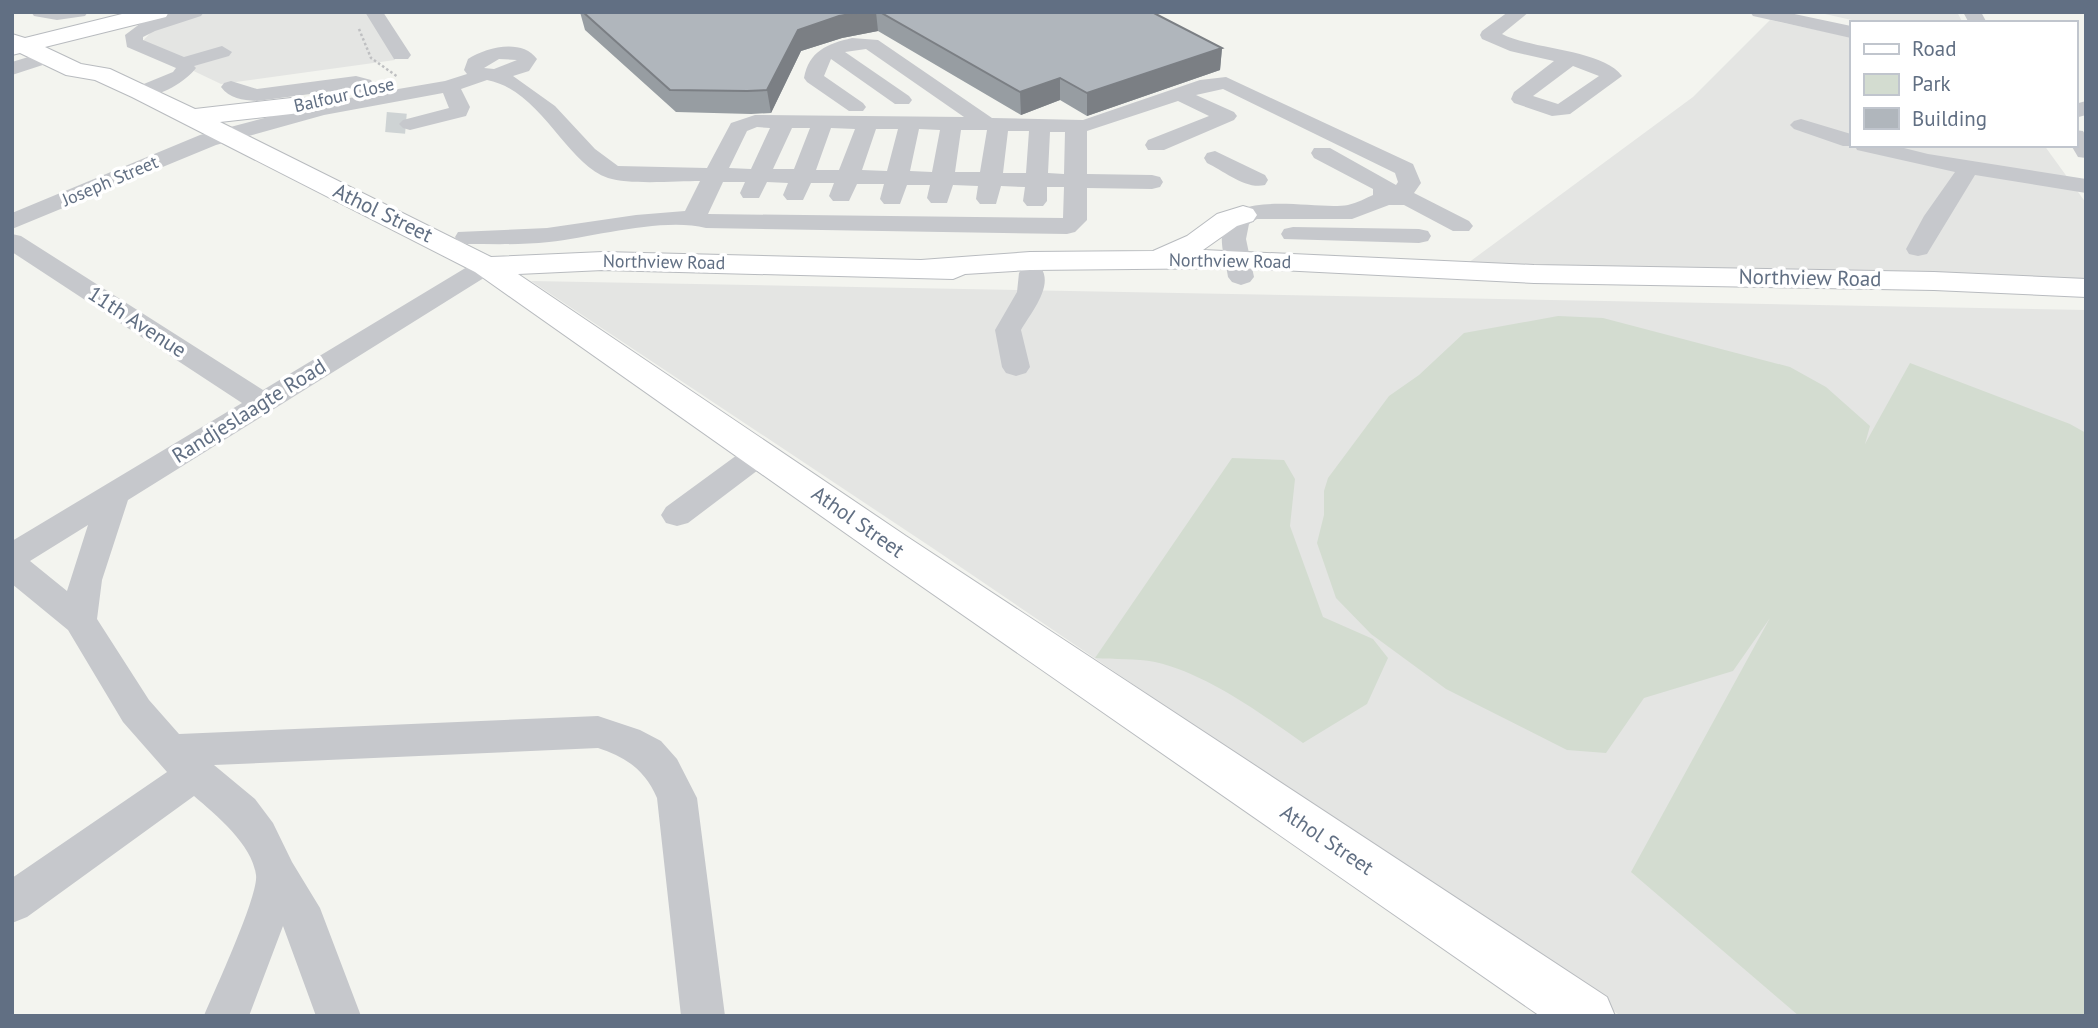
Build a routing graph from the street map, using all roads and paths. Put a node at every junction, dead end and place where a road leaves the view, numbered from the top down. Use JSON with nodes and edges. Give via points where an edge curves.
{"nodes":[{"id":1,"x":79,"y":12,"type":"edge"},
{"id":2,"x":107,"y":12,"type":"edge"},
{"id":3,"x":158,"y":12,"type":"edge"},
{"id":4,"x":374,"y":12,"type":"edge"},
{"id":5,"x":1520,"y":12,"type":"edge"},
{"id":6,"x":1759,"y":12,"type":"edge"},
{"id":7,"x":197,"y":18,"type":"edge"},
{"id":8,"x":12,"y":20,"type":"edge"},
{"id":9,"x":1850,"y":32,"type":"edge"},
{"id":10,"x":29,"y":39,"type":"edge"},
{"id":11,"x":832,"y":51,"type":"junction"},
{"id":12,"x":222,"y":52,"type":"dead end"},
{"id":13,"x":401,"y":55,"type":"dead end"},
{"id":14,"x":1568,"y":60,"type":"junction"},
{"id":15,"x":183,"y":64,"type":"junction"},
{"id":16,"x":1230,"y":65,"type":"dead end"},
{"id":17,"x":12,"y":69,"type":"edge"},
{"id":18,"x":484,"y":72,"type":"junction"},
{"id":19,"x":449,"y":86,"type":"junction"},
{"id":20,"x":232,"y":87,"type":"dead end"},
{"id":21,"x":141,"y":92,"type":"junction"},
{"id":22,"x":1178,"y":94,"type":"junction"},
{"id":23,"x":359,"y":96,"type":"junction"},
{"id":24,"x":902,"y":100,"type":"dead end"},
{"id":25,"x":1157,"y":101,"type":"junction"},
{"id":26,"x":311,"y":107,"type":"junction"},
{"id":27,"x":546,"y":109,"type":"junction"},
{"id":28,"x":1126,"y":113,"type":"junction"},
{"id":29,"x":1222,"y":113,"type":"junction"},
{"id":30,"x":862,"y":114,"type":"junction"},
{"id":31,"x":192,"y":117,"type":"junction"},
{"id":32,"x":378,"y":120,"type":"dead end"},
{"id":33,"x":784,"y":121,"type":"junction"},
{"id":34,"x":823,"y":121,"type":"junction"},
{"id":35,"x":910,"y":122,"type":"junction"},
{"id":36,"x":952,"y":123,"type":"junction"},
{"id":37,"x":410,"y":124,"type":"tunnel mouth"},
{"id":38,"x":993,"y":124,"type":"junction"},
{"id":39,"x":1040,"y":125,"type":"junction"},
{"id":40,"x":1801,"y":125,"type":"dead end"},
{"id":41,"x":1076,"y":126,"type":"junction"},
{"id":42,"x":218,"y":135,"type":"junction"},
{"id":43,"x":1176,"y":136,"type":"junction"},
{"id":44,"x":1850,"y":141,"type":"edge"},
{"id":45,"x":1156,"y":145,"type":"dead end"},
{"id":46,"x":1874,"y":147,"type":"edge"},
{"id":47,"x":262,"y":153,"type":"junction"},
{"id":48,"x":1322,"y":153,"type":"dead end"},
{"id":49,"x":1215,"y":158,"type":"dead end"},
{"id":50,"x":1969,"y":168,"type":"junction"},
{"id":51,"x":1257,"y":180,"type":"dead end"},
{"id":52,"x":1152,"y":182,"type":"dead end"},
{"id":53,"x":2086,"y":187,"type":"edge"},
{"id":54,"x":1399,"y":188,"type":"junction"},
{"id":55,"x":1242,"y":215,"type":"junction"},
{"id":56,"x":694,"y":218,"type":"junction"},
{"id":57,"x":12,"y":222,"type":"edge"},
{"id":58,"x":738,"y":222,"type":"junction"},
{"id":59,"x":785,"y":222,"type":"junction"},
{"id":60,"x":832,"y":222,"type":"junction"},
{"id":61,"x":887,"y":223,"type":"junction"},
{"id":62,"x":935,"y":224,"type":"junction"},
{"id":63,"x":984,"y":225,"type":"junction"},
{"id":64,"x":1461,"y":226,"type":"dead end"},
{"id":65,"x":1033,"y":227,"type":"junction"},
{"id":66,"x":422,"y":231,"type":"junction"},
{"id":67,"x":1293,"y":234,"type":"dead end"},
{"id":68,"x":1419,"y":236,"type":"dead end"},
{"id":69,"x":467,"y":237,"type":"junction"},
{"id":70,"x":12,"y":241,"type":"edge"},
{"id":71,"x":1918,"y":249,"type":"dead end"},
{"id":72,"x":1158,"y":260,"type":"junction"},
{"id":73,"x":596,"y":261,"type":"junction"},
{"id":74,"x":486,"y":266,"type":"junction"},
{"id":75,"x":926,"y":268,"type":"junction"},
{"id":76,"x":1240,"y":268,"type":"junction"},
{"id":77,"x":1032,"y":273,"type":"junction"},
{"id":78,"x":2086,"y":288,"type":"edge"},
{"id":79,"x":539,"y":302,"type":"junction"},
{"id":80,"x":1016,"y":367,"type":"dead end"},
{"id":81,"x":263,"y":403,"type":"junction"},
{"id":82,"x":759,"y":454,"type":"junction"},
{"id":83,"x":115,"y":494,"type":"junction"},
{"id":84,"x":677,"y":514,"type":"dead end"},
{"id":85,"x":12,"y":557,"type":"edge"},
{"id":86,"x":12,"y":565,"type":"edge"},
{"id":87,"x":80,"y":620,"type":"junction"},
{"id":88,"x":184,"y":762,"type":"junction"},
{"id":89,"x":277,"y":876,"type":"junction"},
{"id":90,"x":12,"y":903,"type":"edge"},
{"id":91,"x":226,"y":1016,"type":"edge"},
{"id":92,"x":339,"y":1016,"type":"edge"},
{"id":93,"x":703,"y":1016,"type":"edge"},
{"id":94,"x":1588,"y":1016,"type":"edge"}],
"edges":[{"from":1,"to":10,"type":"street","via":[[57,15]]},
{"from":2,"to":10,"type":"main road"},
{"from":3,"to":10,"type":"main road"},
{"from":4,"to":13,"type":"street"},
{"from":5,"to":14,"type":"street","via":[[1489,35]]},
{"from":6,"to":9,"type":"street"},
{"from":7,"to":15,"type":"street","via":[[148,27],[132,39]]},
{"from":8,"to":10,"type":"main road","name":"Athol Street"},
{"from":10,"to":17,"type":"street"},
{"from":10,"to":21,"type":"main road","name":"Athol Street","via":[[75,70],[101,74]]},
{"from":11,"to":24,"type":"street"},
{"from":11,"to":30,"type":"street","via":[[821,58],[814,78]]},
{"from":11,"to":38,"type":"street","via":[[870,44]]},
{"from":12,"to":15,"type":"street"},
{"from":14,"to":14,"type":"street","via":[[1521,96],[1521,99],[1563,110],[1612,74]]},
{"from":15,"to":21,"type":"street","via":[[186,68],[180,76]]},
{"from":16,"to":54,"type":"street","via":[[1322,113]]},
{"from":18,"to":19,"type":"street","name":"Balfour Close"},
{"from":18,"to":23,"type":"street","name":"Balfour Close"},
{"from":18,"to":27,"type":"street","via":[[520,88]]},
{"from":18,"to":27,"type":"street","via":[[522,67],[524,79]]},
{"from":19,"to":23,"type":"street","name":"Balfour Close"},
{"from":19,"to":37,"type":"street","via":[[460,112]]},
{"from":20,"to":23,"type":"street","via":[[248,95],[356,82],[364,84]]},
{"from":21,"to":31,"type":"main road","name":"Athol Street"},
{"from":22,"to":25,"type":"street"},
{"from":22,"to":29,"type":"street"},
{"from":22,"to":54,"type":"street","via":[[1217,82],[1234,85]]},
{"from":23,"to":26,"type":"street","name":"Balfour Close"},
{"from":23,"to":32,"type":"street","via":[[364,114]]},
{"from":25,"to":28,"type":"street"},
{"from":25,"to":29,"type":"street"},
{"from":26,"to":31,"type":"main road"},
{"from":26,"to":42,"type":"street","name":"Balfour Close"},
{"from":26,"to":47,"type":"main road"},
{"from":27,"to":52,"type":"street","via":[[614,173]]},
{"from":28,"to":41,"type":"street"},
{"from":28,"to":43,"type":"street"},
{"from":29,"to":43,"type":"street"},
{"from":30,"to":34,"type":"street"},
{"from":30,"to":35,"type":"street"},
{"from":30,"to":60,"type":"street"},
{"from":31,"to":42,"type":"main road","name":"Athol Street"},
{"from":33,"to":34,"type":"street"},
{"from":33,"to":56,"type":"street","via":[[754,121],[738,127]]},
{"from":33,"to":58,"type":"street"},
{"from":34,"to":59,"type":"street"},
{"from":35,"to":36,"type":"street"},
{"from":35,"to":61,"type":"street"},
{"from":36,"to":38,"type":"street"},
{"from":36,"to":62,"type":"street"},
{"from":38,"to":39,"type":"street"},
{"from":38,"to":63,"type":"street"},
{"from":39,"to":41,"type":"street"},
{"from":39,"to":65,"type":"street"},
{"from":40,"to":44,"type":"street"},
{"from":41,"to":65,"type":"street","via":[[1075,220],[1067,227]]},
{"from":42,"to":47,"type":"main road","name":"Athol Street"},
{"from":42,"to":57,"type":"street","name":"Joseph Street"},
{"from":43,"to":45,"type":"street"},
{"from":46,"to":50,"type":"street"},
{"from":47,"to":66,"type":"main road","name":"Athol Street"},
{"from":48,"to":54,"type":"street"},
{"from":49,"to":51,"type":"street"},
{"from":50,"to":53,"type":"street"},
{"from":50,"to":71,"type":"street"},
{"from":54,"to":55,"type":"street","via":[[1352,212]]},
{"from":54,"to":64,"type":"street"},
{"from":55,"to":72,"type":"main road"},
{"from":55,"to":76,"type":"street","via":[[1234,231]]},
{"from":56,"to":58,"type":"street"},
{"from":56,"to":69,"type":"street","via":[[547,235]]},
{"from":58,"to":59,"type":"street"},
{"from":59,"to":60,"type":"street"},
{"from":60,"to":61,"type":"street"},
{"from":61,"to":62,"type":"street"},
{"from":62,"to":63,"type":"street"},
{"from":63,"to":65,"type":"street"},
{"from":66,"to":69,"type":"main road"},
{"from":66,"to":74,"type":"main road","name":"Athol Street"},
{"from":67,"to":68,"type":"street"},
{"from":69,"to":73,"type":"main road"},
{"from":70,"to":81,"type":"street","name":"11th Avenue"},
{"from":72,"to":75,"type":"main road","name":"Northview Road"},
{"from":72,"to":76,"type":"main road","name":"Northview Road"},
{"from":73,"to":74,"type":"main road","name":"Northview Road"},
{"from":73,"to":75,"type":"main road","name":"Northview Road"},
{"from":73,"to":79,"type":"main road","via":[[554,278]]},
{"from":74,"to":79,"type":"main road","name":"Athol Street"},
{"from":74,"to":81,"type":"street","name":"Randjeslaagte Road"},
{"from":75,"to":77,"type":"main road","name":"Northview Road"},
{"from":76,"to":77,"type":"main road","name":"Northview Road"},
{"from":76,"to":78,"type":"main road","name":"Northview Road","via":[[1436,279],[1534,274]]},
{"from":77,"to":80,"type":"street","via":[[1030,292],[1008,330]]},
{"from":79,"to":82,"type":"main road","name":"Athol Street"},
{"from":81,"to":83,"type":"street","name":"Randjeslaagte Road"},
{"from":82,"to":84,"type":"street"},
{"from":82,"to":94,"type":"main road","name":"Athol Street"},
{"from":83,"to":85,"type":"street","name":"Randjeslaagte Road"},
{"from":83,"to":87,"type":"street","via":[[88,568]]},
{"from":86,"to":87,"type":"street"},
{"from":87,"to":88,"type":"street","via":[[136,711]]},
{"from":88,"to":89,"type":"street","via":[[241,812],[259,836]]},
{"from":88,"to":90,"type":"street"},
{"from":88,"to":93,"type":"street","via":[[598,732],[627,740],[665,771],[677,798]]},
{"from":89,"to":91,"type":"street","via":[[267,914]]},
{"from":89,"to":92,"type":"street","via":[[305,923]]}]}
